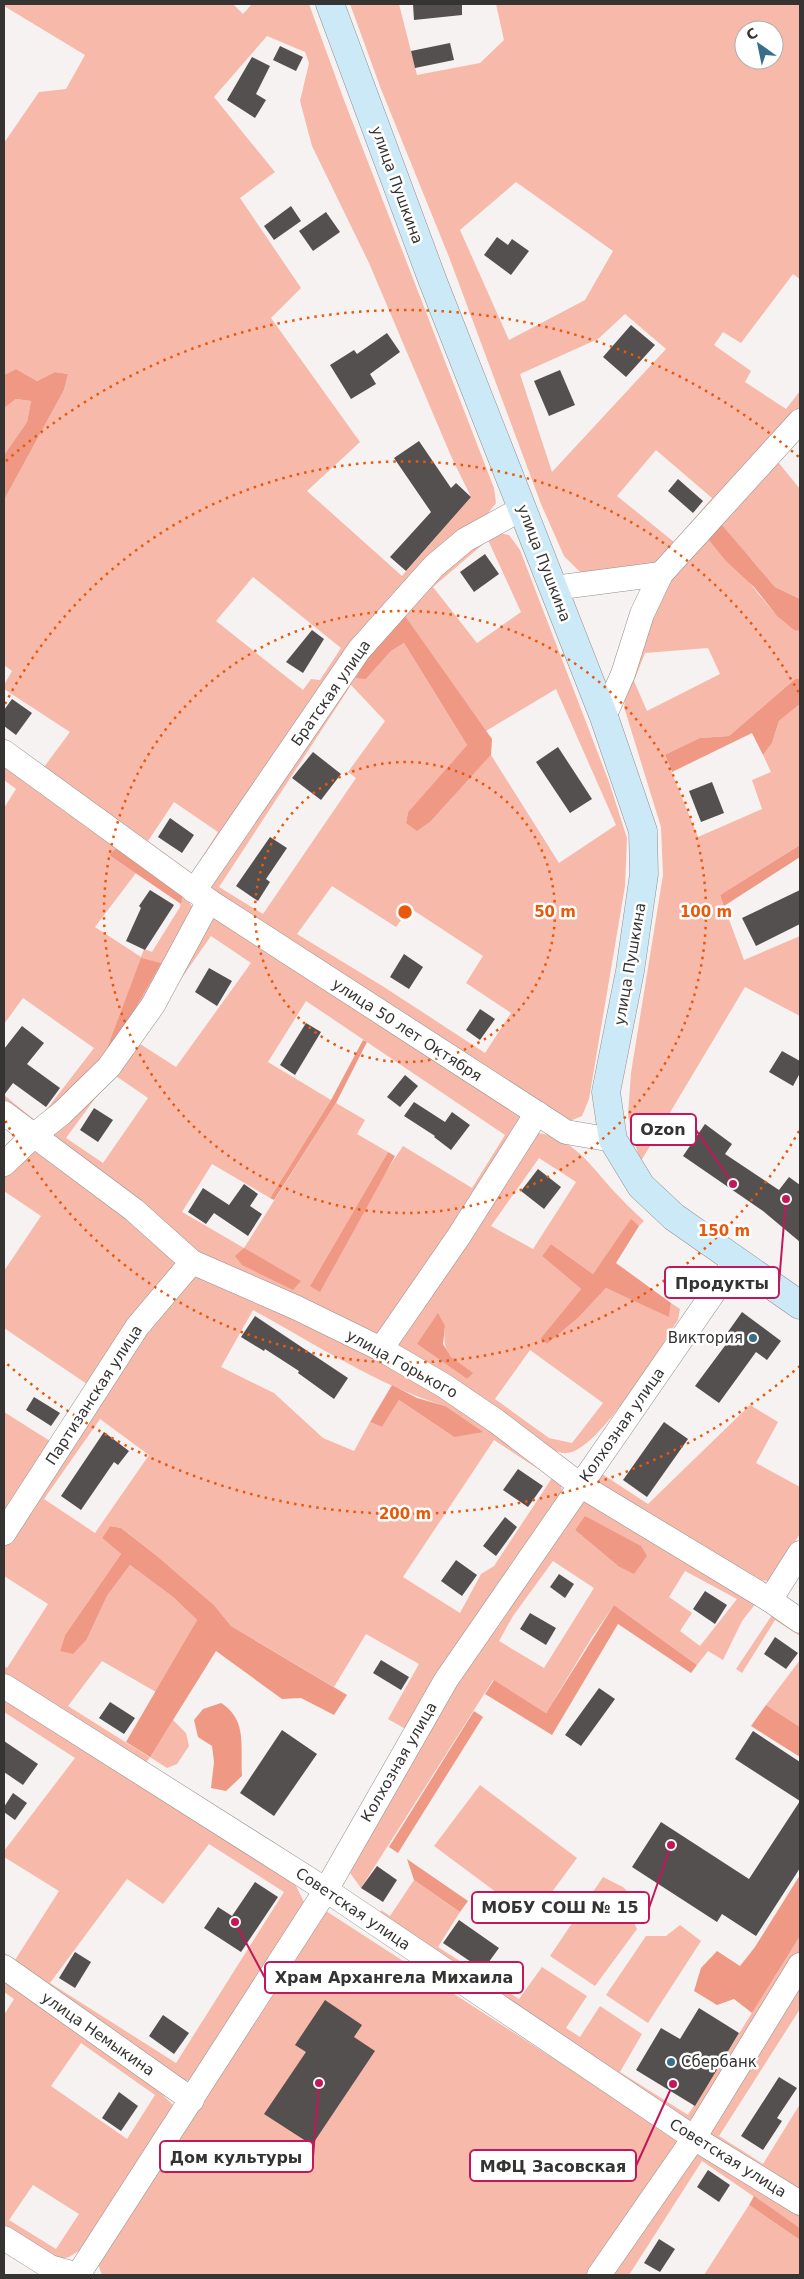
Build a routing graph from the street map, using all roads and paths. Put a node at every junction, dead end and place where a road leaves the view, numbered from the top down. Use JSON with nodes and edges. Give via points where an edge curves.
{"nodes":[{"id":1,"x":330,"y":4,"type":"edge"},
{"id":2,"x":800,"y":422,"type":"edge"},
{"id":3,"x":523,"y":508,"type":"junction"},
{"id":4,"x":661,"y":574,"type":"junction"},
{"id":5,"x":554,"y":588,"type":"junction"},
{"id":6,"x":604,"y":717,"type":"junction"},
{"id":7,"x":4,"y":752,"type":"edge"},
{"id":8,"x":201,"y":896,"type":"junction"},
{"id":9,"x":4,"y":1113,"type":"edge"},
{"id":10,"x":537,"y":1113,"type":"junction"},
{"id":11,"x":32,"y":1136,"type":"junction"},
{"id":12,"x":613,"y":1140,"type":"junction"},
{"id":13,"x":4,"y":1164,"type":"edge"},
{"id":14,"x":736,"y":1260,"type":"junction"},
{"id":15,"x":192,"y":1262,"type":"junction"},
{"id":16,"x":800,"y":1305,"type":"edge"},
{"id":17,"x":381,"y":1349,"type":"junction"},
{"id":18,"x":580,"y":1485,"type":"junction"},
{"id":19,"x":4,"y":1533,"type":"edge"},
{"id":20,"x":800,"y":1553,"type":"edge"},
{"id":21,"x":770,"y":1600,"type":"junction"},
{"id":22,"x":800,"y":1621,"type":"edge"},
{"id":23,"x":4,"y":1686,"type":"edge"},
{"id":24,"x":326,"y":1890,"type":"junction"},
{"id":25,"x":800,"y":1965,"type":"edge"},
{"id":26,"x":4,"y":1967,"type":"edge"},
{"id":27,"x":192,"y":2100,"type":"junction"},
{"id":28,"x":694,"y":2138,"type":"junction"},
{"id":29,"x":800,"y":2203,"type":"edge"},
{"id":30,"x":4,"y":2238,"type":"edge"},
{"id":31,"x":48,"y":2271,"type":"edge"},
{"id":32,"x":78,"y":2275,"type":"edge"},
{"id":33,"x":599,"y":2275,"type":"edge"}],
"edges":[{"from":1,"to":3,"type":"main road","name":"улица Пушкина","via":[[432,279]]},
{"from":2,"to":4,"type":"street"},
{"from":3,"to":5,"type":"main road","name":"улица Пушкина"},
{"from":3,"to":8,"type":"street","name":"Братская улица","via":[[465,540],[434,566],[359,650]]},
{"from":4,"to":5,"type":"street"},
{"from":4,"to":6,"type":"street","via":[[642,614],[623,674]]},
{"from":5,"to":6,"type":"main road","name":"улица Пушкина"},
{"from":6,"to":12,"type":"main road","name":"улица Пушкина","via":[[643,831],[644,874],[630,971],[606,1092]]},
{"from":7,"to":8,"type":"street","name":"улица 50 лет Октября"},
{"from":8,"to":10,"type":"street","name":"улица 50 лет Октября"},
{"from":8,"to":11,"type":"street","name":"Братская улица","via":[[153,1005],[109,1067],[62,1114]]},
{"from":9,"to":11,"type":"street","name":"улица Горького"},
{"from":10,"to":12,"type":"street","name":"улица 50 лет Октября","via":[[566,1132]]},
{"from":10,"to":17,"type":"street","via":[[459,1236]]},
{"from":11,"to":13,"type":"street","name":"Братская улица"},
{"from":11,"to":15,"type":"street","name":"улица Горького","via":[[134,1210]]},
{"from":12,"to":14,"type":"main road","via":[[641,1186],[674,1217]]},
{"from":14,"to":16,"type":"main road"},
{"from":14,"to":18,"type":"street","name":"Колхозная улица"},
{"from":15,"to":17,"type":"street","name":"улица Горького"},
{"from":15,"to":19,"type":"street","name":"Партизанская улица","via":[[137,1327]]},
{"from":17,"to":18,"type":"street","name":"улица Горького","via":[[496,1421]]},
{"from":18,"to":21,"type":"street","name":"улица Горького"},
{"from":18,"to":24,"type":"street","name":"Колхозная улица","via":[[446,1680]]},
{"from":20,"to":21,"type":"street"},
{"from":21,"to":22,"type":"street","name":"улица Горького"},
{"from":23,"to":24,"type":"street","name":"Советская улица"},
{"from":24,"to":27,"type":"street","name":"Колхозная улица"},
{"from":24,"to":28,"type":"street","name":"Советская улица"},
{"from":25,"to":28,"type":"street"},
{"from":26,"to":27,"type":"street","name":"улица Немыкина"},
{"from":27,"to":32,"type":"street","name":"Колхозная улица"},
{"from":28,"to":29,"type":"street","name":"Советская улица"},
{"from":28,"to":33,"type":"street"},
{"from":30,"to":31,"type":"street"},
{"from":31,"to":32,"type":"street"}]}
